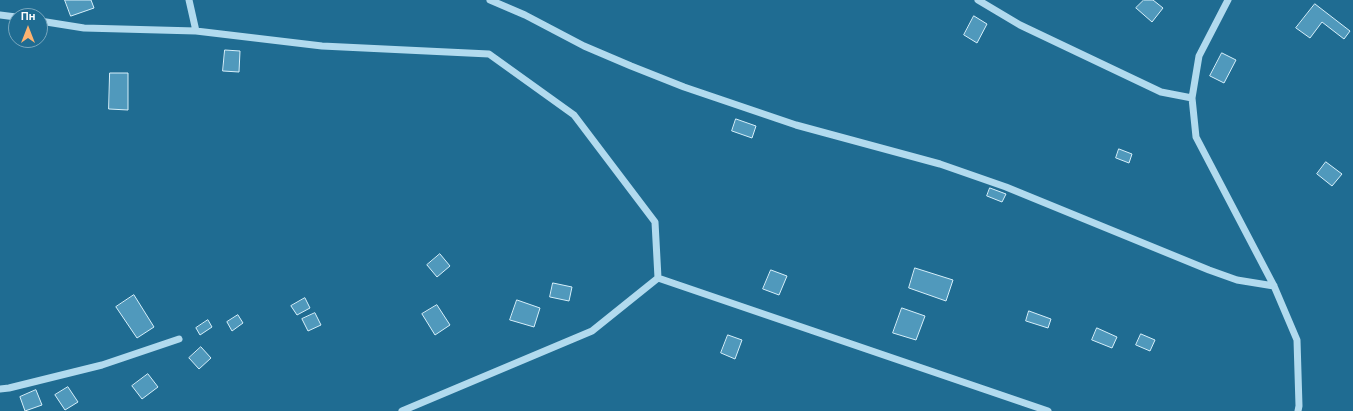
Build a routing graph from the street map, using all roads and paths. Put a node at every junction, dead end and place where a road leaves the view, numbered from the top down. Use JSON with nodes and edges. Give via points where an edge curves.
{"nodes":[{"id":1,"x":189,"y":0,"type":"edge"},
{"id":2,"x":490,"y":0,"type":"edge"},
{"id":3,"x":978,"y":0,"type":"edge"},
{"id":4,"x":1228,"y":0,"type":"edge"},
{"id":5,"x":48,"y":22,"type":"edge"},
{"id":6,"x":196,"y":31,"type":"junction"},
{"id":7,"x":1192,"y":98,"type":"junction"},
{"id":8,"x":658,"y":278,"type":"junction"},
{"id":9,"x":1274,"y":286,"type":"junction"},
{"id":10,"x":179,"y":339,"type":"dead end"},
{"id":11,"x":0,"y":389,"type":"edge"},
{"id":12,"x":402,"y":411,"type":"edge"},
{"id":13,"x":1048,"y":411,"type":"edge"},
{"id":14,"x":1298,"y":411,"type":"edge"}],
"edges":[{"from":1,"to":6,"type":"street"},
{"from":2,"to":9,"type":"street","via":[[525,14],[584,46],[684,87],[796,125],[947,167],[1020,192],[1209,270],[1238,280]]},
{"from":3,"to":7,"type":"street","via":[[1020,25],[1161,92]]},
{"from":4,"to":7,"type":"street","via":[[1199,56]]},
{"from":5,"to":6,"type":"street","via":[[84,28]]},
{"from":6,"to":8,"type":"street","via":[[322,46],[489,54],[574,115],[654,222]]},
{"from":7,"to":9,"type":"street","via":[[1196,137]]},
{"from":8,"to":12,"type":"street","via":[[592,331]]},
{"from":8,"to":13,"type":"street"},
{"from":9,"to":14,"type":"street","via":[[1297,340]]},
{"from":10,"to":11,"type":"street","via":[[102,365]]}]}
